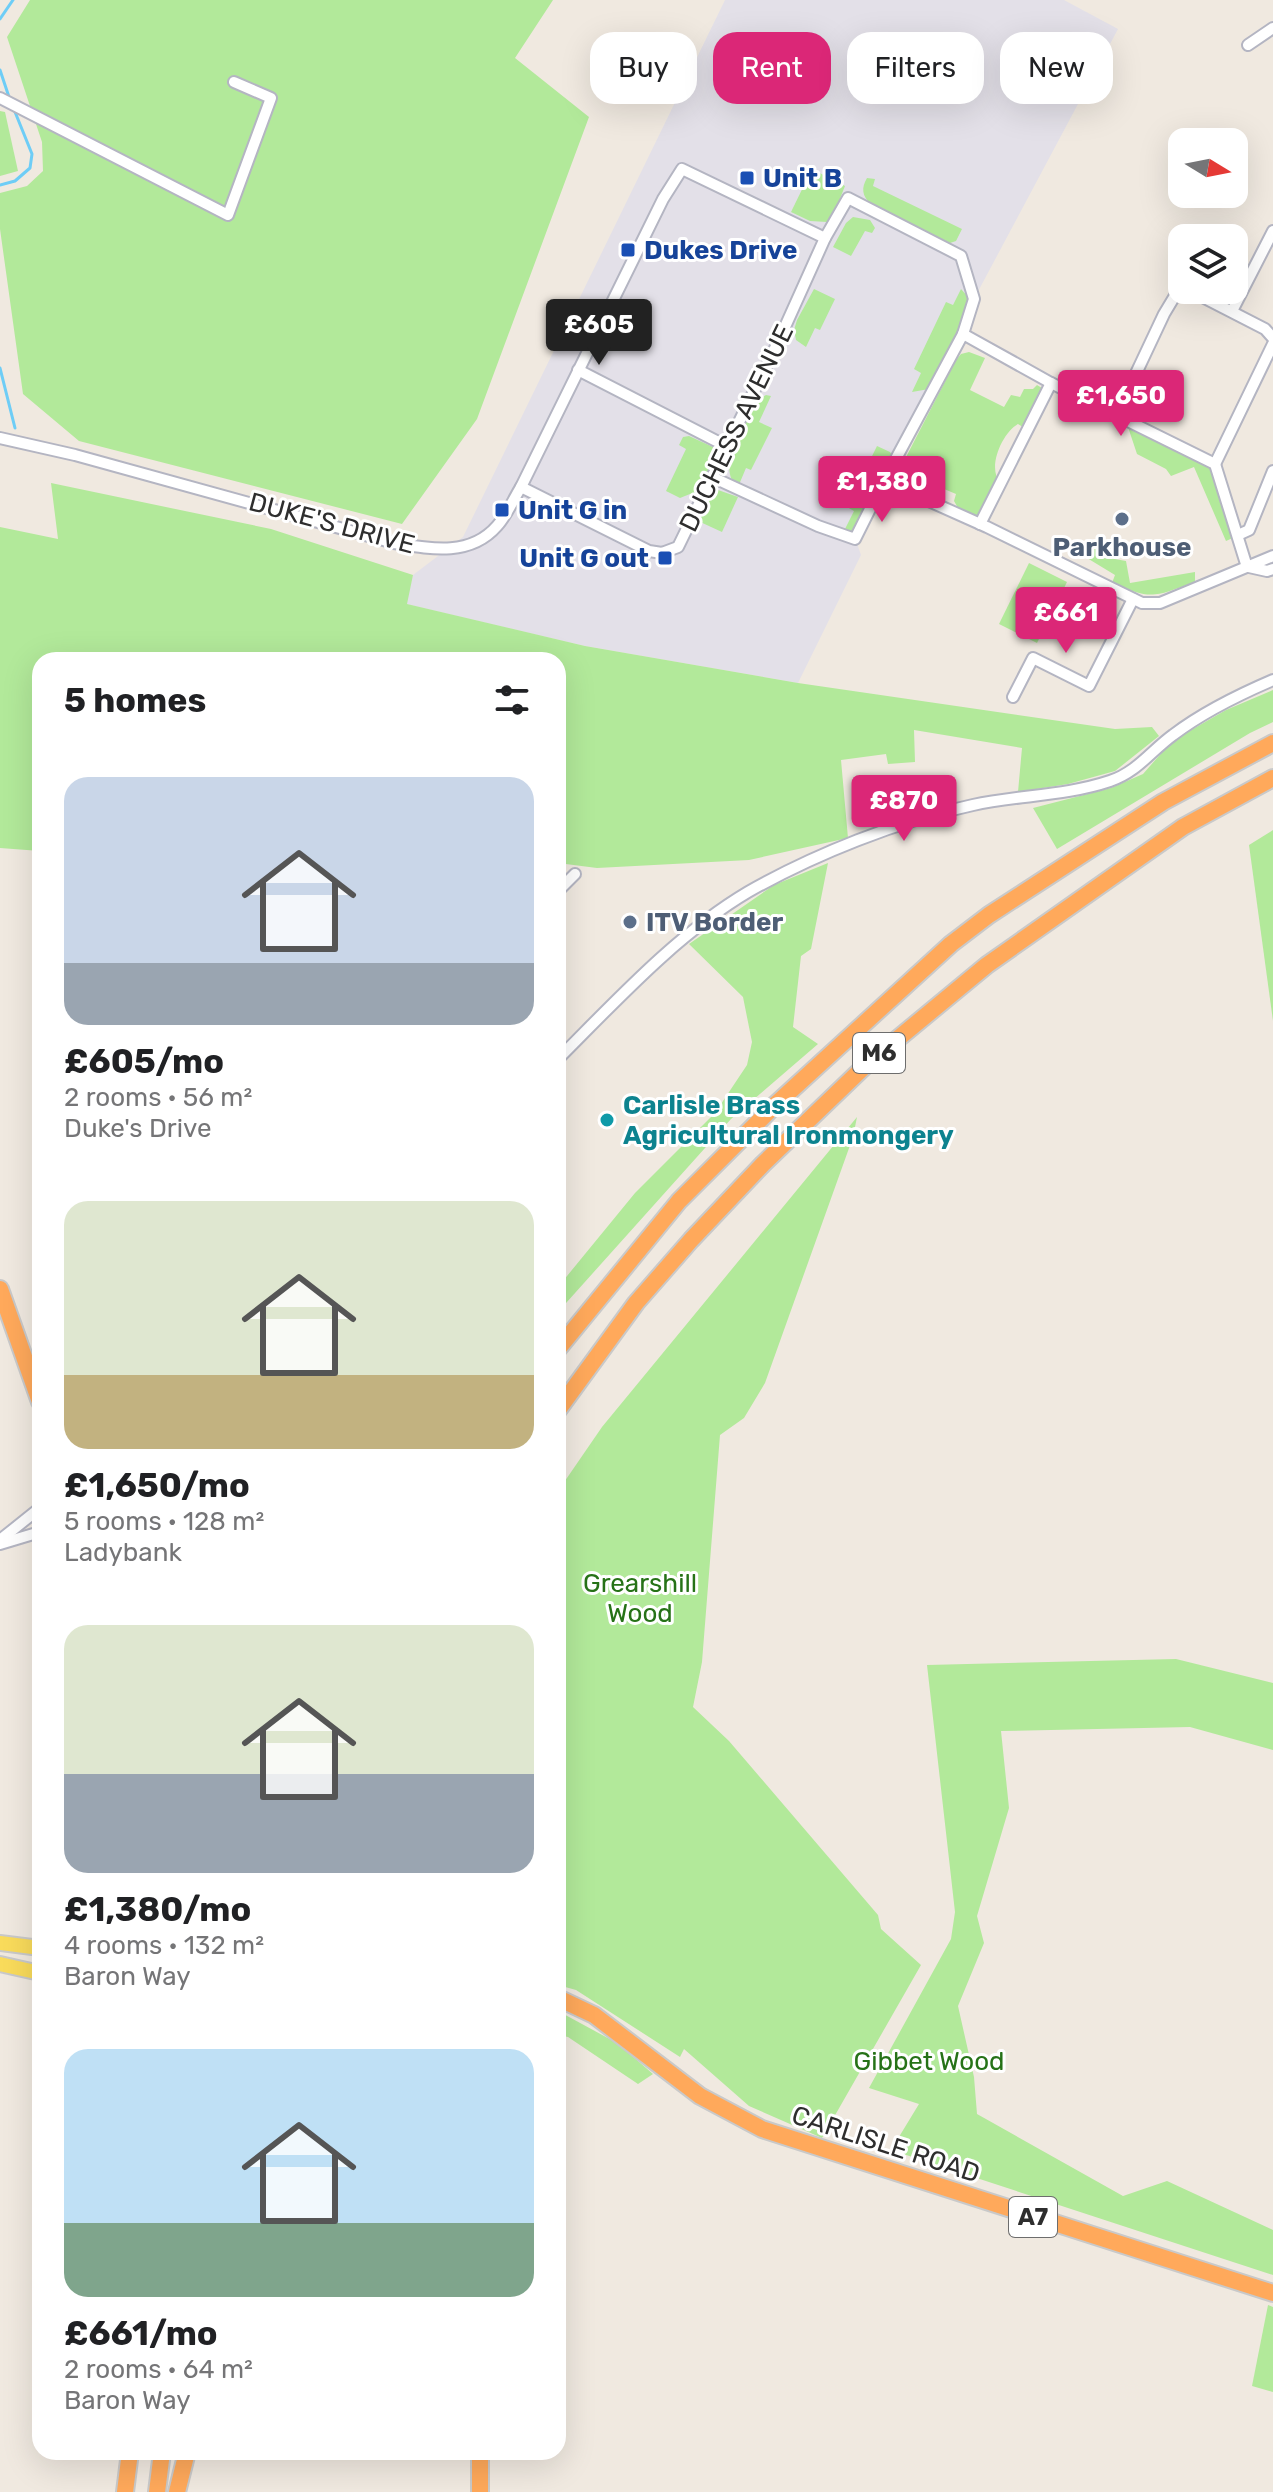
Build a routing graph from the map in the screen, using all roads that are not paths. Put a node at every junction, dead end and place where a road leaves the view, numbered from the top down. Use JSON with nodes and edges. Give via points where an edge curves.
{"nodes":[{"id":1,"x":1273,"y":28,"type":"edge"},
{"id":2,"x":1248,"y":45,"type":"dead end"},
{"id":3,"x":234,"y":82,"type":"dead end"},
{"id":4,"x":0,"y":98,"type":"edge"},
{"id":5,"x":1273,"y":231,"type":"edge"},
{"id":6,"x":825,"y":238,"type":"junction"},
{"id":7,"x":1232,"y":311,"type":"junction"},
{"id":8,"x":963,"y":334,"type":"junction"},
{"id":9,"x":1273,"y":338,"type":"edge"},
{"id":10,"x":1273,"y":344,"type":"edge"},
{"id":11,"x":578,"y":370,"type":"junction"},
{"id":12,"x":1051,"y":383,"type":"junction"},
{"id":13,"x":1116,"y":416,"type":"junction"},
{"id":14,"x":0,"y":438,"type":"edge"},
{"id":15,"x":726,"y":446,"type":"junction"},
{"id":16,"x":1215,"y":464,"type":"junction"},
{"id":17,"x":1273,"y":471,"type":"edge"},
{"id":18,"x":712,"y":477,"type":"junction"},
{"id":19,"x":884,"y":481,"type":"junction"},
{"id":20,"x":521,"y":487,"type":"junction"},
{"id":21,"x":980,"y":524,"type":"junction"},
{"id":22,"x":1238,"y":535,"type":"junction"},
{"id":23,"x":1273,"y":556,"type":"edge"},
{"id":24,"x":1247,"y":567,"type":"junction"},
{"id":25,"x":1273,"y":569,"type":"edge"},
{"id":26,"x":1133,"y":599,"type":"junction"},
{"id":27,"x":1273,"y":680,"type":"edge"},
{"id":28,"x":1013,"y":697,"type":"dead end"},
{"id":29,"x":1273,"y":743,"type":"edge"},
{"id":30,"x":1273,"y":778,"type":"edge"},
{"id":31,"x":575,"y":874,"type":"dead end"},
{"id":32,"x":566,"y":883,"type":"edge"},
{"id":33,"x":566,"y":1051,"type":"edge"},
{"id":34,"x":0,"y":1289,"type":"edge"},
{"id":35,"x":566,"y":1339,"type":"edge"},
{"id":36,"x":32,"y":1379,"type":"edge"},
{"id":37,"x":566,"y":1399,"type":"edge"},
{"id":38,"x":32,"y":1515,"type":"edge"},
{"id":39,"x":32,"y":1534,"type":"edge"},
{"id":40,"x":0,"y":1542,"type":"edge"},
{"id":41,"x":0,"y":1943,"type":"edge"},
{"id":42,"x":32,"y":1947,"type":"edge"},
{"id":43,"x":0,"y":1964,"type":"edge"},
{"id":44,"x":32,"y":1971,"type":"edge"},
{"id":45,"x":566,"y":2002,"type":"edge"},
{"id":46,"x":1273,"y":2293,"type":"edge"},
{"id":47,"x":118,"y":2460,"type":"edge"},
{"id":48,"x":129,"y":2460,"type":"edge"},
{"id":49,"x":161,"y":2460,"type":"edge"},
{"id":50,"x":185,"y":2460,"type":"edge"},
{"id":51,"x":480,"y":2460,"type":"edge"},
{"id":52,"x":116,"y":2492,"type":"edge"},
{"id":53,"x":125,"y":2492,"type":"edge"},
{"id":54,"x":157,"y":2492,"type":"edge"},
{"id":55,"x":177,"y":2492,"type":"edge"},
{"id":56,"x":480,"y":2492,"type":"edge"}],
"edges":[{"from":1,"to":2,"type":"street"},
{"from":3,"to":4,"type":"street","via":[[271,98],[228,215]]},
{"from":5,"to":7,"type":"street"},
{"from":6,"to":8,"type":"street","via":[[848,198],[961,256],[974,299]]},
{"from":6,"to":11,"type":"street","name":"DUKE'S DRIVE","via":[[682,169]]},
{"from":6,"to":15,"type":"street","name":"DUCHESS AVENUE"},
{"from":7,"to":9,"type":"street"},
{"from":7,"to":13,"type":"street","via":[[1191,291],[1176,294]]},
{"from":8,"to":12,"type":"street"},
{"from":8,"to":19,"type":"street"},
{"from":10,"to":16,"type":"street"},
{"from":11,"to":15,"type":"street"},
{"from":11,"to":20,"type":"street","name":"DUKE'S DRIVE"},
{"from":12,"to":13,"type":"street"},
{"from":12,"to":21,"type":"street"},
{"from":13,"to":16,"type":"street"},
{"from":14,"to":20,"type":"street","name":"DUKE'S DRIVE","via":[[438,551],[488,535]]},
{"from":15,"to":18,"type":"street","name":"DUCHESS AVENUE"},
{"from":16,"to":22,"type":"street"},
{"from":17,"to":22,"type":"street","via":[[1249,530]]},
{"from":18,"to":19,"type":"street","via":[[855,539]]},
{"from":18,"to":20,"type":"street","name":"DUCHESS AVENUE","via":[[678,547],[662,553]]},
{"from":19,"to":21,"type":"street"},
{"from":21,"to":26,"type":"street"},
{"from":22,"to":24,"type":"street"},
{"from":23,"to":24,"type":"street"},
{"from":24,"to":25,"type":"street"},
{"from":24,"to":26,"type":"street","via":[[1160,603]]},
{"from":26,"to":28,"type":"street","via":[[1089,686],[1033,658]]},
{"from":27,"to":33,"type":"street","via":[[1211,709],[1113,780],[1069,793],[975,805],[904,825],[815,858],[747,893],[662,958]]},
{"from":29,"to":35,"type":"highway","number":"M6","via":[[1163,802],[951,944],[679,1201]]},
{"from":30,"to":37,"type":"highway","number":"M6","via":[[1183,827],[987,965],[866,1065],[691,1240],[636,1303]]},
{"from":31,"to":32,"type":"street"},
{"from":34,"to":36,"type":"highway"},
{"from":38,"to":40,"type":"street"},
{"from":39,"to":40,"type":"street"},
{"from":41,"to":42,"type":"main road"},
{"from":43,"to":44,"type":"main road"},
{"from":45,"to":46,"type":"highway","name":"CARLISLE ROAD","number":"A7","via":[[594,2015],[700,2096],[762,2129]]},
{"from":47,"to":52,"type":"highway"},
{"from":48,"to":53,"type":"highway"},
{"from":49,"to":54,"type":"highway"},
{"from":50,"to":55,"type":"highway"},
{"from":51,"to":56,"type":"highway"}]}
